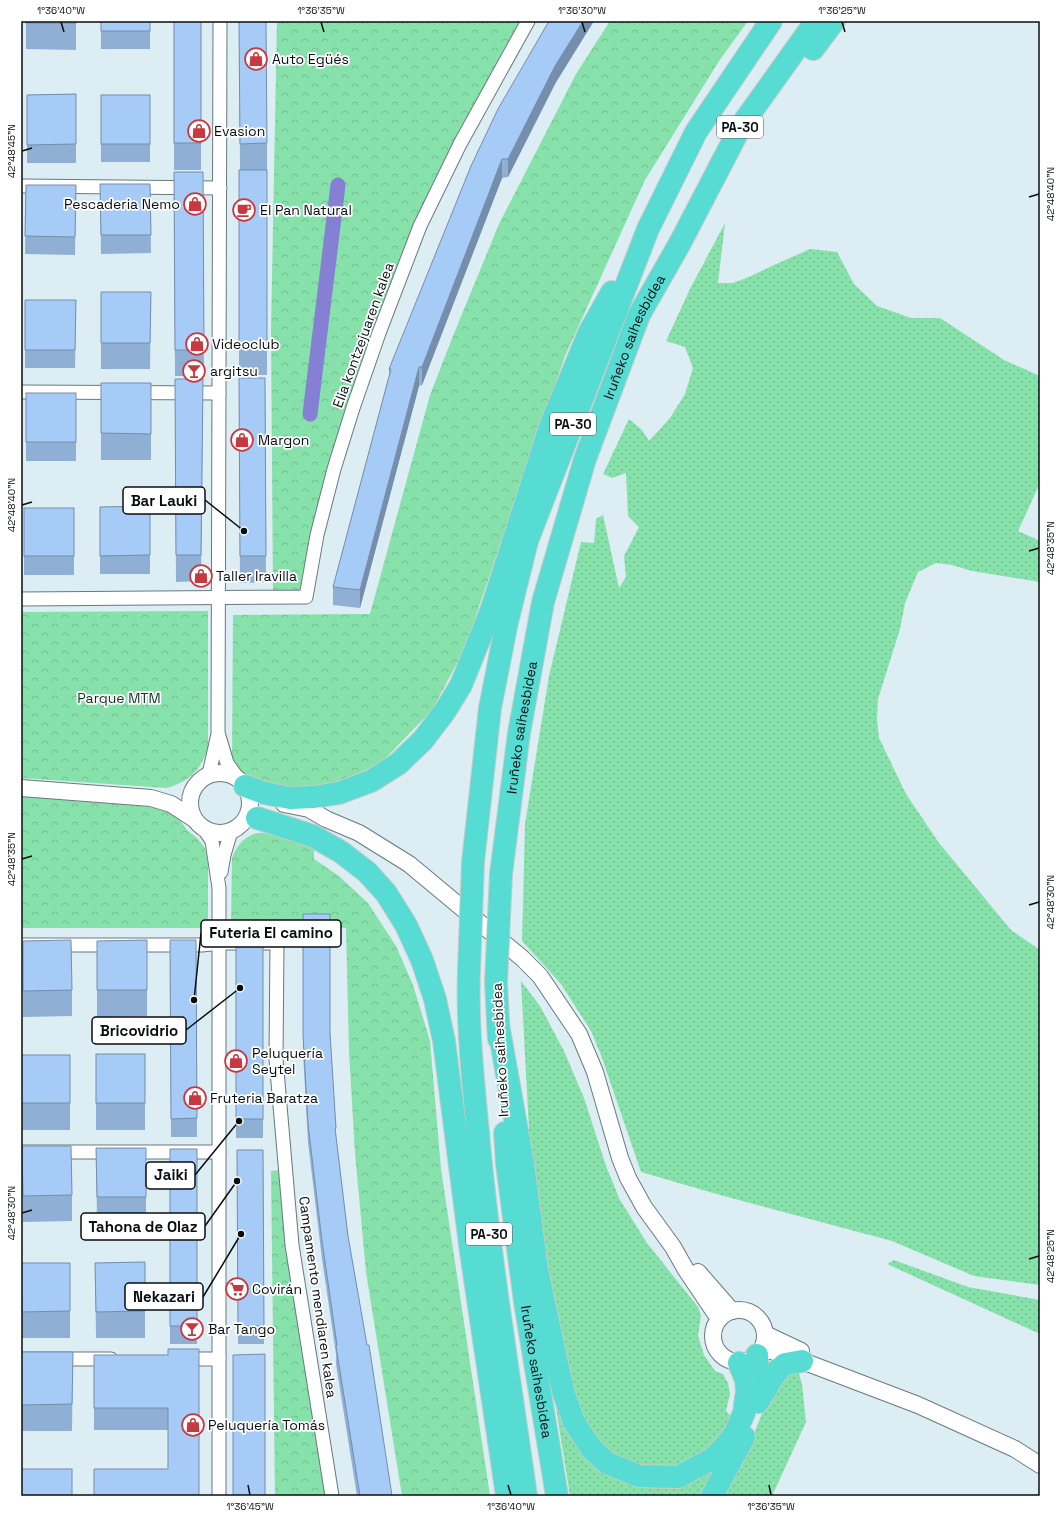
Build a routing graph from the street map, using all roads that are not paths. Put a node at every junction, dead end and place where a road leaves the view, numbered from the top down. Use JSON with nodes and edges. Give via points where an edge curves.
{"nodes":[{"id":1,"x":220,"y":21,"type":"edge"},
{"id":2,"x":528,"y":21,"type":"edge"},
{"id":3,"x":771,"y":21,"type":"edge"},
{"id":4,"x":816,"y":21,"type":"edge"},
{"id":5,"x":834,"y":21,"type":"edge"},
{"id":6,"x":21,"y":186,"type":"edge"},
{"id":7,"x":220,"y":188,"type":"junction"},
{"id":8,"x":648,"y":229,"type":"junction"},
{"id":9,"x":680,"y":243,"type":"junction"},
{"id":10,"x":21,"y":392,"type":"edge"},
{"id":11,"x":219,"y":393,"type":"junction"},
{"id":12,"x":21,"y":599,"type":"edge"},
{"id":13,"x":220,"y":599,"type":"junction"},
{"id":14,"x":218,"y":734,"type":"junction"},
{"id":15,"x":209,"y":774,"type":"junction"},
{"id":16,"x":245,"y":787,"type":"junction"},
{"id":17,"x":21,"y":788,"type":"edge"},
{"id":18,"x":191,"y":793,"type":"junction"},
{"id":19,"x":151,"y":798,"type":"junction"},
{"id":20,"x":251,"y":818,"type":"junction"},
{"id":21,"x":326,"y":819,"type":"junction"},
{"id":22,"x":199,"y":824,"type":"junction"},
{"id":23,"x":230,"y":831,"type":"junction"},
{"id":24,"x":219,"y":888,"type":"junction"},
{"id":25,"x":220,"y":943,"type":"junction"},
{"id":26,"x":21,"y":945,"type":"edge"},
{"id":27,"x":468,"y":1004,"type":"junction"},
{"id":28,"x":498,"y":1024,"type":"junction"},
{"id":29,"x":452,"y":1100,"type":"junction"},
{"id":30,"x":21,"y":1152,"type":"edge"},
{"id":31,"x":219,"y":1152,"type":"junction"},
{"id":32,"x":726,"y":1315,"type":"junction"},
{"id":33,"x":756,"y":1350,"type":"junction"},
{"id":34,"x":21,"y":1359,"type":"edge"},
{"id":35,"x":126,"y":1359,"type":"edge"},
{"id":36,"x":173,"y":1359,"type":"edge"},
{"id":37,"x":219,"y":1359,"type":"junction"},
{"id":38,"x":802,"y":1361,"type":"junction"},
{"id":39,"x":848,"y":1378,"type":"junction"},
{"id":40,"x":758,"y":1402,"type":"junction"},
{"id":41,"x":1040,"y":1465,"type":"edge"},
{"id":42,"x":219,"y":1496,"type":"edge"},
{"id":43,"x":332,"y":1496,"type":"edge"},
{"id":44,"x":507,"y":1496,"type":"edge"},
{"id":45,"x":526,"y":1496,"type":"edge"},
{"id":46,"x":557,"y":1496,"type":"edge"},
{"id":47,"x":712,"y":1496,"type":"edge"}],
"edges":[{"from":1,"to":7,"type":"street"},
{"from":2,"to":13,"type":"street","name":"Elia kontzejuaren kalea","via":[[460,144],[420,226],[379,333],[334,469],[317,535],[306,597]]},
{"from":3,"to":8,"type":"highway","name":"Iruñeko saihesbidea","number":"PA-30","via":[[696,132]]},
{"from":4,"to":9,"type":"highway","name":"Iruñeko saihesbidea","number":"PA-30","via":[[741,126]]},
{"from":5,"to":9,"type":"highway","via":[[778,95]]},
{"from":6,"to":7,"type":"street"},
{"from":7,"to":11,"type":"street"},
{"from":8,"to":16,"type":"highway","via":[[589,333],[550,427],[492,608],[461,685],[440,717],[423,740],[398,764],[371,781],[339,793],[290,798]]},
{"from":8,"to":27,"type":"highway","name":"Iruñeko saihesbidea","number":"PA-30","bridge":true,"via":[[527,541],[507,622],[490,708],[473,862]]},
{"from":9,"to":28,"type":"highway","name":"Iruñeko saihesbidea","number":"PA-30","bridge":true,"via":[[639,315],[585,459],[543,602],[519,733],[501,874],[496,983]]},
{"from":10,"to":11,"type":"street"},
{"from":11,"to":13,"type":"street"},
{"from":12,"to":13,"type":"street","name":"Elia kontzejuaren kalea"},
{"from":13,"to":14,"type":"street"},
{"from":14,"to":15,"type":"street"},
{"from":14,"to":16,"type":"street","via":[[227,763]]},
{"from":15,"to":16,"type":"street","via":[[230,774]]},
{"from":15,"to":18,"type":"street","via":[[198,782]]},
{"from":16,"to":20,"type":"street"},
{"from":16,"to":21,"type":"street","via":[[309,809]]},
{"from":17,"to":19,"type":"street"},
{"from":18,"to":19,"type":"street"},
{"from":18,"to":22,"type":"street","via":[[189,806]]},
{"from":19,"to":22,"type":"street","via":[[171,804]]},
{"from":20,"to":21,"type":"street","via":[[282,814]]},
{"from":20,"to":23,"type":"street"},
{"from":20,"to":29,"type":"highway","via":[[313,836],[367,872],[386,893],[415,942],[435,999]]},
{"from":21,"to":32,"type":"street","via":[[359,833],[409,864],[540,976],[579,1034],[595,1072],[628,1178],[644,1207],[673,1247],[693,1266]]},
{"from":22,"to":23,"type":"street","via":[[217,833]]},
{"from":22,"to":24,"type":"street","via":[[212,841]]},
{"from":23,"to":24,"type":"street"},
{"from":24,"to":25,"type":"street"},
{"from":25,"to":26,"type":"street"},
{"from":25,"to":31,"type":"street"},
{"from":25,"to":43,"type":"street","name":"Campamento mendiaren kalea","via":[[276,943],[276,1059],[292,1245]]},
{"from":27,"to":29,"type":"highway"},
{"from":27,"to":45,"type":"highway","name":"Iruñeko saihesbidea","number":"PA-30","via":[[485,1208]]},
{"from":28,"to":33,"type":"highway","via":[[523,1164],[537,1270],[556,1359],[574,1422],[590,1448],[607,1463],[639,1476],[678,1477],[712,1459],[735,1433],[744,1413],[746,1380]]},
{"from":28,"to":46,"type":"highway","name":"Iruñeko saihesbidea","number":"PA-30","via":[[507,1164],[525,1302]]},
{"from":29,"to":44,"type":"highway","via":[[471,1252]]},
{"from":30,"to":31,"type":"street"},
{"from":31,"to":37,"type":"street"},
{"from":32,"to":33,"type":"street","via":[[744,1311],[755,1315],[762,1323]]},
{"from":32,"to":33,"type":"street","via":[[715,1325],[713,1337],[716,1349],[724,1358],[733,1362]]},
{"from":33,"to":38,"type":"street","via":[[784,1354]]},
{"from":33,"to":39,"type":"street","via":[[804,1352]]},
{"from":33,"to":40,"type":"highway"},
{"from":34,"to":35,"type":"street"},
{"from":36,"to":37,"type":"street"},
{"from":37,"to":42,"type":"street"},
{"from":38,"to":39,"type":"street"},
{"from":38,"to":40,"type":"highway","via":[[785,1364],[777,1371]]},
{"from":39,"to":41,"type":"street","via":[[918,1405],[1015,1449]]},
{"from":40,"to":47,"type":"highway","via":[[743,1439]]}]}
